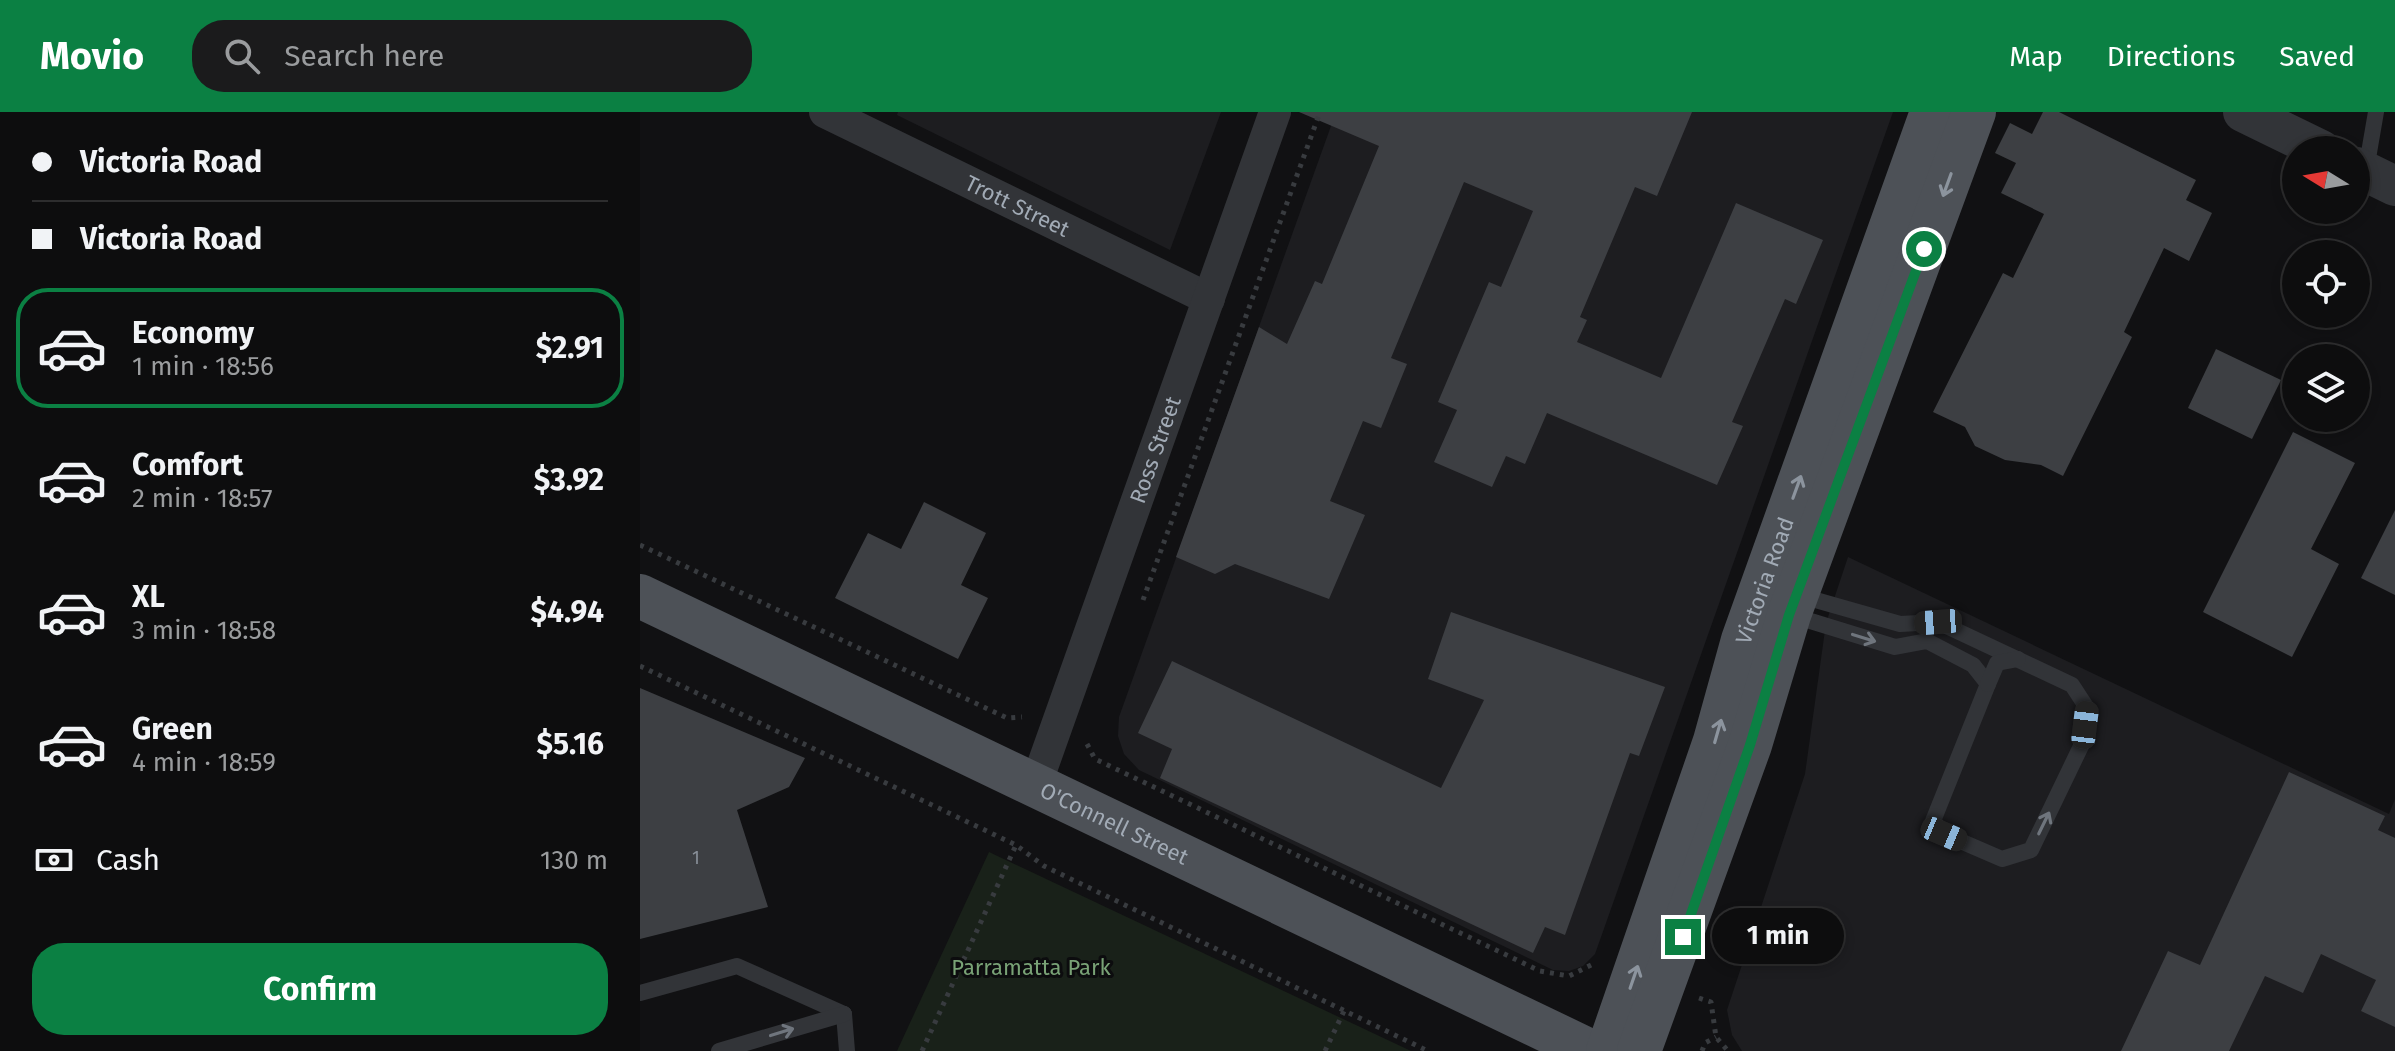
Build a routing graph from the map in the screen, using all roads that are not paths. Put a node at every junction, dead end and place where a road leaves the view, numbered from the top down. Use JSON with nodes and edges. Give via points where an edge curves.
{"nodes":[{"id":1,"x":825,"y":112,"type":"edge"},
{"id":2,"x":1275,"y":112,"type":"edge"},
{"id":3,"x":1932,"y":112,"type":"edge"},
{"id":4,"x":1974,"y":112,"type":"edge"},
{"id":5,"x":2243,"y":112,"type":"edge"},
{"id":6,"x":2376,"y":112,"type":"edge"},
{"id":7,"x":2292,"y":136,"type":"edge"},
{"id":8,"x":2372,"y":175,"type":"edge"},
{"id":9,"x":1209,"y":299,"type":"junction"},
{"id":10,"x":640,"y":596,"type":"edge"},
{"id":11,"x":1793,"y":604,"type":"junction"},
{"id":12,"x":2018,"y":659,"type":"junction"},
{"id":13,"x":1988,"y":684,"type":"junction"},
{"id":14,"x":1035,"y":787,"type":"junction"},
{"id":15,"x":640,"y":993,"type":"edge"},
{"id":16,"x":844,"y":1014,"type":"junction"},
{"id":17,"x":719,"y":1051,"type":"edge"},
{"id":18,"x":847,"y":1051,"type":"edge"},
{"id":19,"x":1590,"y":1051,"type":"edge"},
{"id":20,"x":1608,"y":1051,"type":"edge"},
{"id":21,"x":1639,"y":1051,"type":"edge"}],
"edges":[{"from":1,"to":9,"type":"street","name":"Trott Street"},
{"from":2,"to":9,"type":"street","name":"Ross Street"},
{"from":20,"to":3,"type":"main road","name":"Victoria Road","one_way":true,"via":[[1715,741],[1743,640]]},
{"from":4,"to":11,"type":"main road","name":"Victoria Road","one_way":true},
{"from":5,"to":7,"type":"street"},
{"from":6,"to":8,"type":"lane"},
{"from":9,"to":14,"type":"street","name":"Ross Street"},
{"from":10,"to":14,"type":"main road","name":"O'Connell Street"},
{"from":11,"to":12,"type":"lane","via":[[1900,624],[1938,622]]},
{"from":11,"to":13,"type":"lane","one_way":true,"via":[[1895,647],[1927,641],[1973,665]]},
{"from":11,"to":21,"type":"main road","name":"Victoria Road","via":[[1750,745]]},
{"from":12,"to":13,"type":"lane","via":[[1997,663]]},
{"from":13,"to":12,"type":"lane","one_way":true,"via":[[1933,821],[1944,834],[2002,859],[2031,850],[2083,742],[2087,708],[2072,685]]},
{"from":14,"to":19,"type":"main road","name":"O'Connell Street"},
{"from":15,"to":16,"type":"lane","via":[[737,966]]},
{"from":17,"to":16,"type":"lane","one_way":true},
{"from":16,"to":18,"type":"lane"}]}
